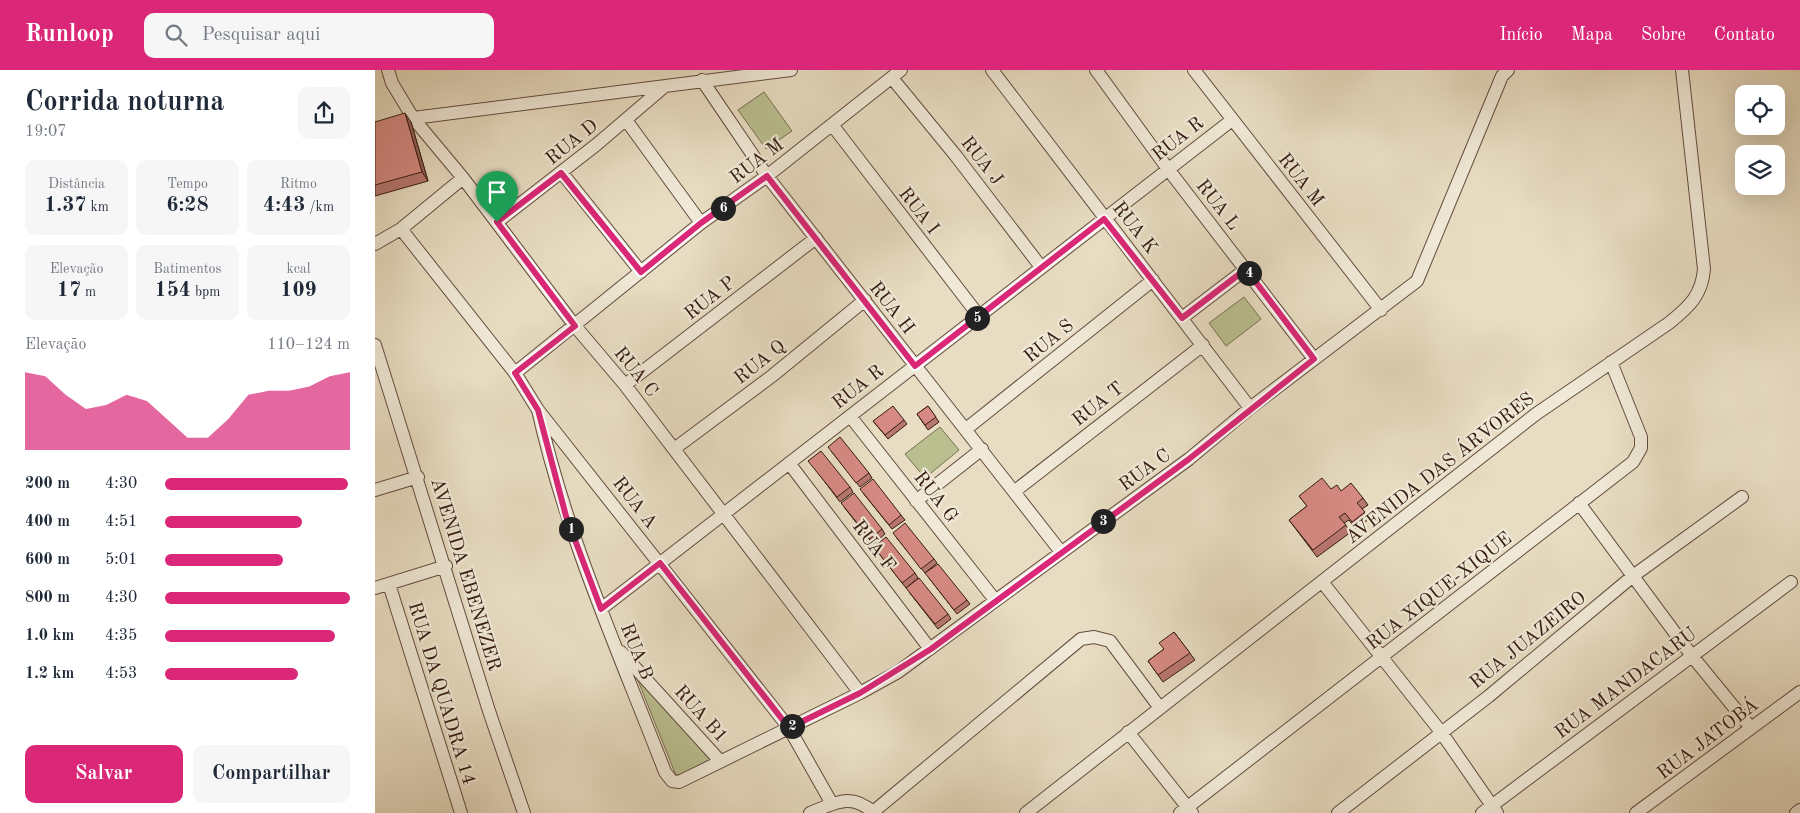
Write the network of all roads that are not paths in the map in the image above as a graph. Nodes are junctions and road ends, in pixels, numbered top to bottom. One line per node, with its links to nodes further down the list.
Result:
1 (388, 70): 11 (street, RUA C)
2 (791, 70): 9 (street)
3 (991, 70): 19 (street, RUA K)
4 (1096, 70): 15 (street, RUA L)
5 (1194, 70): 13 (street, RUA M)
6 (1509, 70): 30 (street, RUA C)
7 (1683, 70): 37 (street, AVENIDA DAS ÁRVORES)
8 (897, 74): 14 (street, RUA M); 25 (street, RUA J)
9 (702, 80): 10 (street); 17 (street, RUA H)
10 (665, 86): 11 (street); 12 (street, RUA D)
11 (413, 118): 18 (street, RUA C)
12 (626, 120): 16 (street, RUA D); 21 (street)
13 (1231, 120): 15 (street, RUA R); 30 (street, RUA M)
14 (833, 126): 17 (street, RUA M); 31 (street, RUA I)
15 (1168, 169): 19 (street, RUA R); 26 (street, RUA L)
16 (561, 173): 20 (street, RUA D); 27 (street)
17 (767, 176): 21 (street, RUA M); 23 (street, RUA H)
18 (463, 178): 20 (street, RUA C); 22 (street)
19 (1104, 219): 25 (street, RUA R); 28 (street, RUA K)
20 (497, 222): 33 (street, RUA C)
21 (701, 223): 27 (street, RUA M)
22 (401, 229): 24 (street); 39 (street, RUA A)
23 (816, 238): 29 (street, RUA H); 40 (street, RUA P)
24 (375, 244)
25 (1041, 267): 31 (street, RUA R)
26 (1246, 269): 32 (street); 36 (street, RUA L)
27 (641, 272): 33 (street, RUA M)
28 (1153, 280): 32 (street, RUA K); 44 (street, RUA S)
29 (865, 300): 38 (street, RUA H); 45 (street, RUA Q)
30 (1381, 310): 36 (street, RUA C)
31 (979, 316): 38 (street, RUA R)
32 (1182, 318): 35 (street, RUA K)
33 (575, 326): 39 (street, RUA M); 40 (street, RUA C)
34 (375, 345): 48 (street, AVENIDA EBENEZER)
35 (1203, 345): 41 (street, RUA K); 50 (street, RUA T)
36 (1314, 359): 41 (street, RUA C)
37 (1611, 362): 53 (street, RUA XIQUE-XIQUE); 59 (street, AVENIDA DAS ÁRVORES)
38 (915, 366): 43 (street, RUA R); 44 (street, RUA H)
39 (515, 373): 42 (street, RUA A)
40 (625, 385): 45 (street, RUA C)
41 (1250, 408): 55 (street, RUA C)
42 (538, 410): 56 (street, RUA A); 64 (street, RUA B)
43 (850, 416): 47 (street, RUA R); 52 (street, RUA G)
44 (967, 429): 46 (street, RUA H)
45 (674, 449): 54 (street, RUA C)
46 (982, 449): 50 (street, RUA H); 52 (street)
47 (789, 464): 54 (street, RUA R); 66 (street, RUA F)
48 (418, 477): 49 (street); 57 (street, AVENIDA EBENEZER)
49 (375, 490)
50 (1015, 491): 55 (street, RUA H)
51 (1742, 497): 58 (street, RUA JUAZEIRO)
52 (917, 502): 63 (street, RUA G)
53 (1579, 503): 58 (street); 68 (street, RUA XIQUE-XIQUE)
54 (723, 514): 56 (street, RUA R); 70 (street, RUA C)
55 (1061, 552): 63 (street, RUA C)
56 (660, 563): 64 (street, RUA R); 72 (street, RUA A)
57 (445, 566): 61 (street); 84 (street, AVENIDA EBENEZER)
58 (1633, 576): 67 (street); 75 (street, RUA JUAZEIRO)
59 (1323, 582): 68 (street); 71 (street, AVENIDA DAS ÁRVORES)
60 (1791, 582): 67 (street, RUA MANDACARU)
61 (389, 584): 62 (street); 83 (street, RUA DA QUADRA 14)
62 (375, 588)
63 (995, 600): 66 (street, RUA C)
64 (601, 609): 65 (street, RUA B)
65 (616, 646): 76 (street, RUA B1); 77 (street, RUA B)
66 (931, 649): 70 (street, RUA C)
67 (1692, 656): 73 (street); 79 (street, RUA MANDACARU)
68 (1383, 658): 75 (street); 81 (street, RUA XIQUE-XIQUE)
69 (1800, 692): 73 (street, RUA JATOBÁ)
70 (860, 693): 72 (street, RUA C)
71 (1160, 708): 74 (street, AVENIDA DAS ÁRVORES); 82 (street)
72 (789, 728): 76 (street, RUA C); 78 (street, RUA A)
73 (1751, 728): 88 (street, RUA JATOBÁ)
74 (1128, 732): 81 (street); 86 (street, AVENIDA DAS ÁRVORES)
75 (1441, 732): 79 (street); 87 (street, RUA JUAZEIRO)
76 (719, 761): 77 (street, RUA C)
77 (679, 782)
78 (833, 804): 82 (street); 85 (street)
79 (1490, 810)
80 (1800, 810): 89 (street)
81 (1186, 811)
82 (873, 812)
83 (461, 813)
84 (524, 813)
85 (810, 813)
86 (1026, 813)
87 (1338, 813)
88 (1636, 813)
89 (1796, 813)

